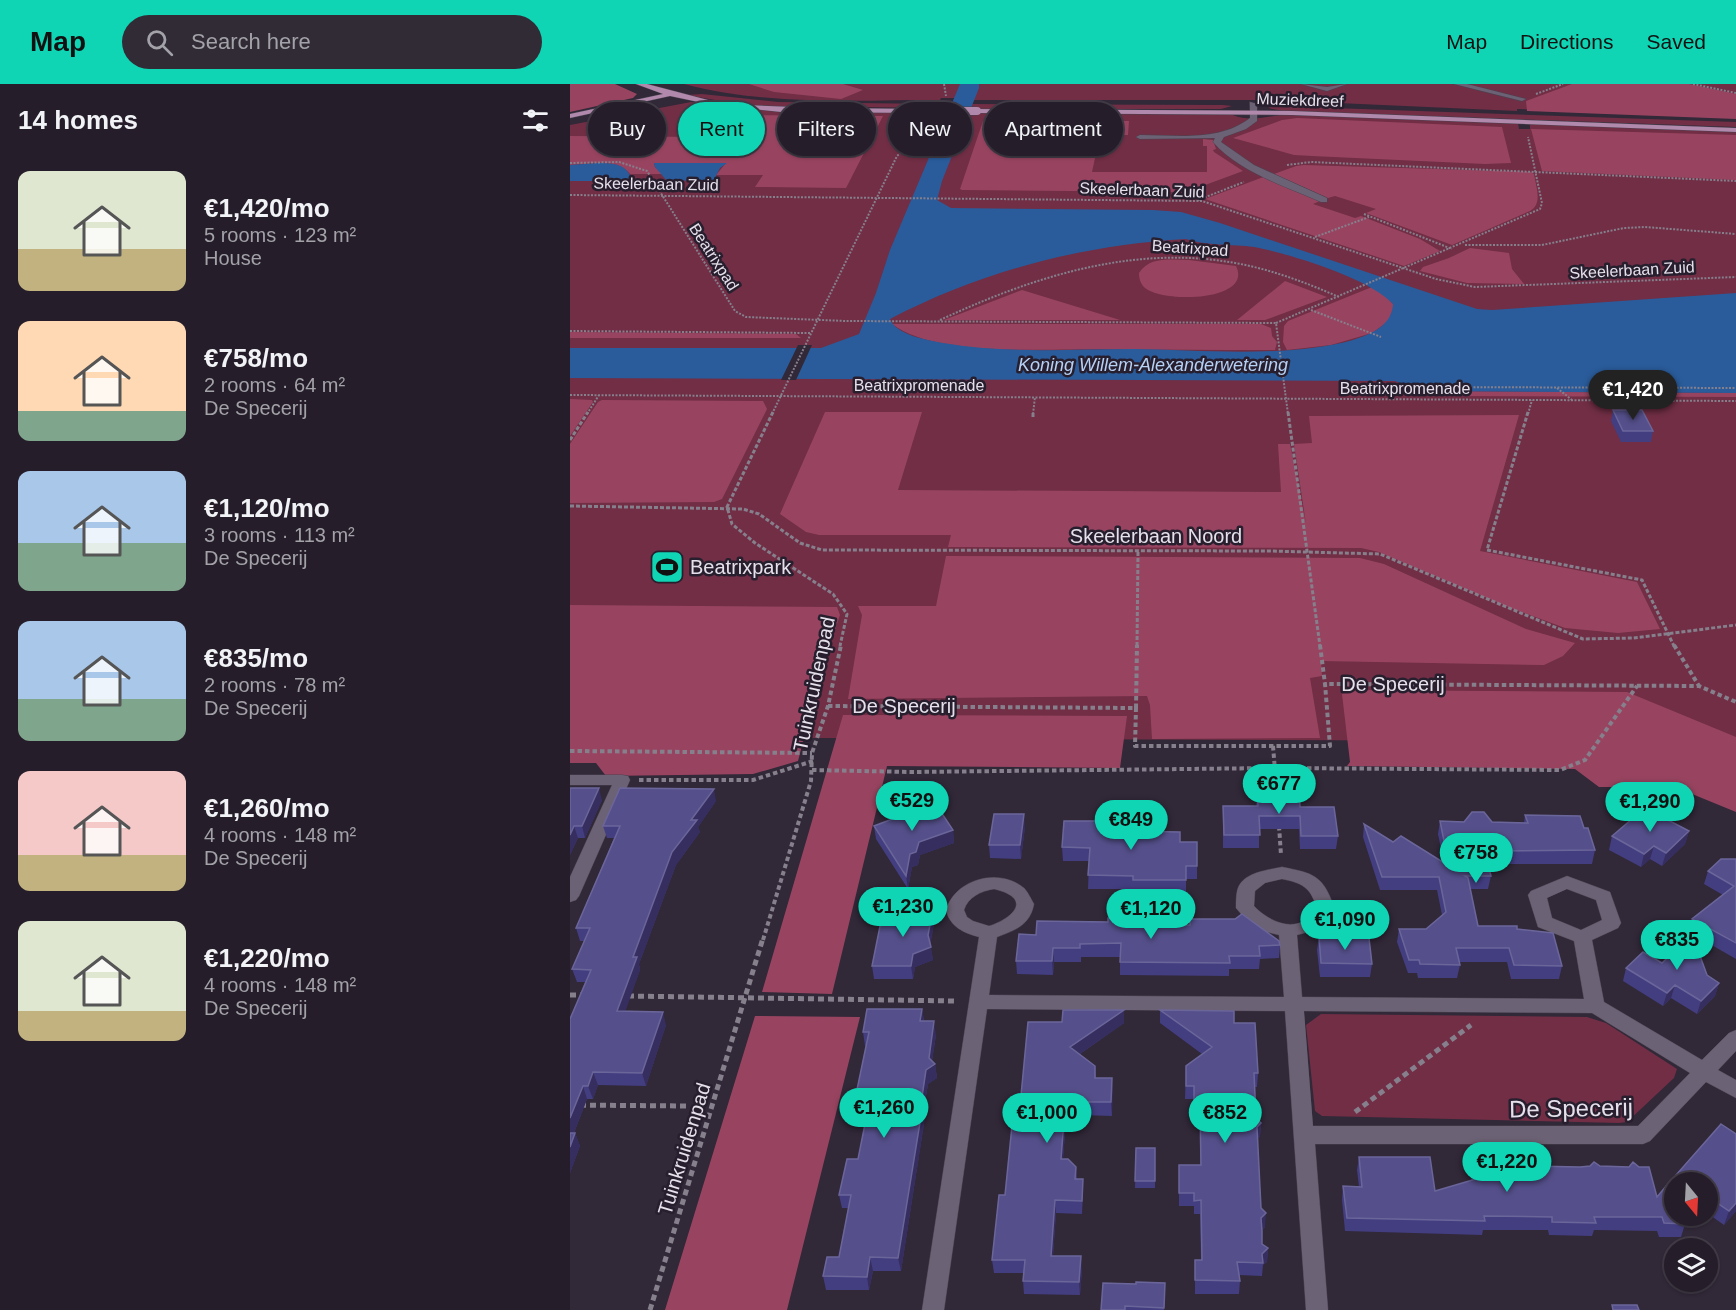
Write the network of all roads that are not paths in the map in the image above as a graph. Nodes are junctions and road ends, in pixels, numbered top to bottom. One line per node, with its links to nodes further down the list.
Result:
1 (640, 84): 6 (main road, Muziekdreef)
2 (1305, 84): 3 (street)
3 (1343, 84)
4 (1458, 84): 10 (street)
5 (677, 85): 8 (main road)
6 (648, 87): 8 (main road, Muziekdreef); 9 (main road)
7 (707, 92): 8 (main road)
8 (675, 94): 9 (main road); 11 (main road, Muziekdreef); 13 (main road)
9 (645, 99): 19 (main road)
10 (1522, 99)
11 (700, 100): 14 (main road); 16 (main road, Muziekdreef)
12 (801, 101): 15 (main road, Muziekdreef)
13 (662, 102)
14 (666, 103)
15 (888, 105)
16 (888, 107)
17 (972, 107): 18 (main road, Muziekdreef, bridge)
18 (1253, 108): 22 (main road, Muziekdreef); 23 (main road, Muziekdreef); 25 (street)
19 (570, 116)
20 (588, 118): 21 (main road)
21 (570, 122)
22 (1736, 122)
23 (1736, 130)
24 (1140, 137): 25 (street)
25 (1220, 137): 26 (street)
26 (1324, 200)
27 (570, 780): 28 (street)
28 (570, 896)
29 (1288, 931): 29 (street); 33 (street)
30 (989, 933): 32 (street)
31 (1582, 937): 34 (street)
32 (979, 1002): 33 (street); 39 (street)
33 (1293, 1005): 34 (street); 38 (street)
34 (1594, 1006): 36 (street)
35 (1736, 1038): 36 (street, De Specerij)
36 (1706, 1071): 37 (street); 38 (street, De Specerij)
37 (1736, 1090)
38 (1303, 1135): 40 (street)
39 (933, 1310)
40 (1317, 1310)

